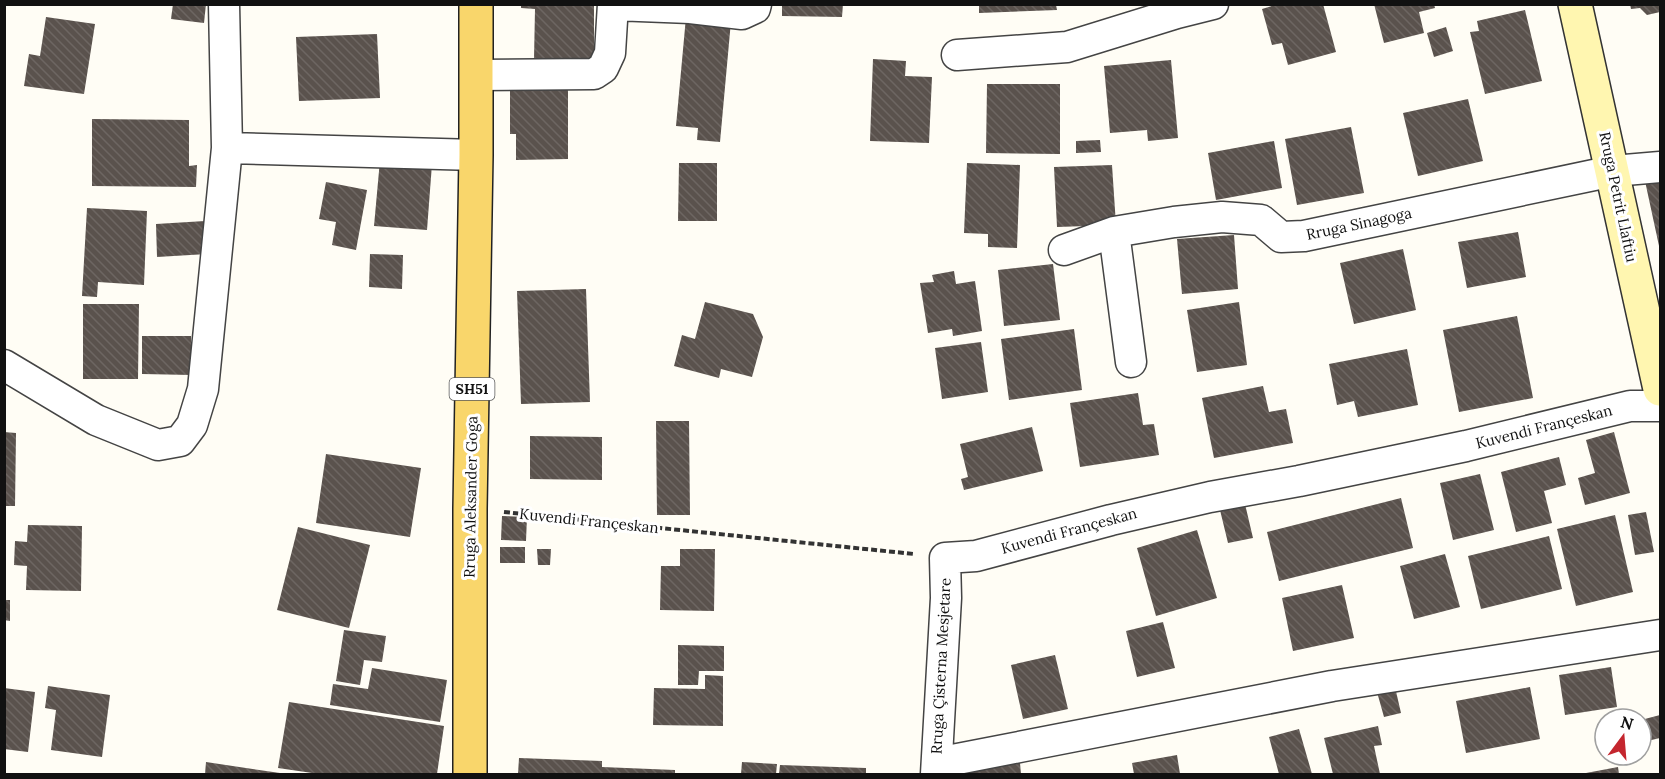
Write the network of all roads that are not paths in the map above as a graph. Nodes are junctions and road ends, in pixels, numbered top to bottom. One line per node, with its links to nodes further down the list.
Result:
1 (224, 4): 9 (street)
2 (476, 4): 8 (main road, Rruga Aleksander Goga / SH51)
3 (756, 4): 6 (street)
4 (1213, 4): 7 (street)
5 (1575, 4): 12 (main road, Rruga Petrit Llaftiu)
6 (614, 5): 8 (street)
7 (957, 55)
8 (476, 75): 10 (main road, Rruga Aleksander Goga / SH51)
9 (227, 148): 10 (street); 16 (street)
10 (476, 155): 22 (main road, Rruga Aleksander Goga / SH51)
11 (1660, 167): 12 (street, Rruga Sinagoga)
12 (1613, 171): 13 (street, Rruga Sinagoga); 17 (main road, Rruga Petrit Llaftiu)
13 (1114, 232): 14 (street, Rruga Sinagoga); 15 (street)
14 (1064, 250)
15 (1131, 362)
16 (4, 365)
17 (1660, 389)
18 (1660, 406): 19 (street, Kuvendi Françeskan)
19 (945, 558): 21 (street, Rruga Çisterna Mesjetare)
20 (1660, 635): 21 (street)
21 (936, 769)
22 (470, 774)

